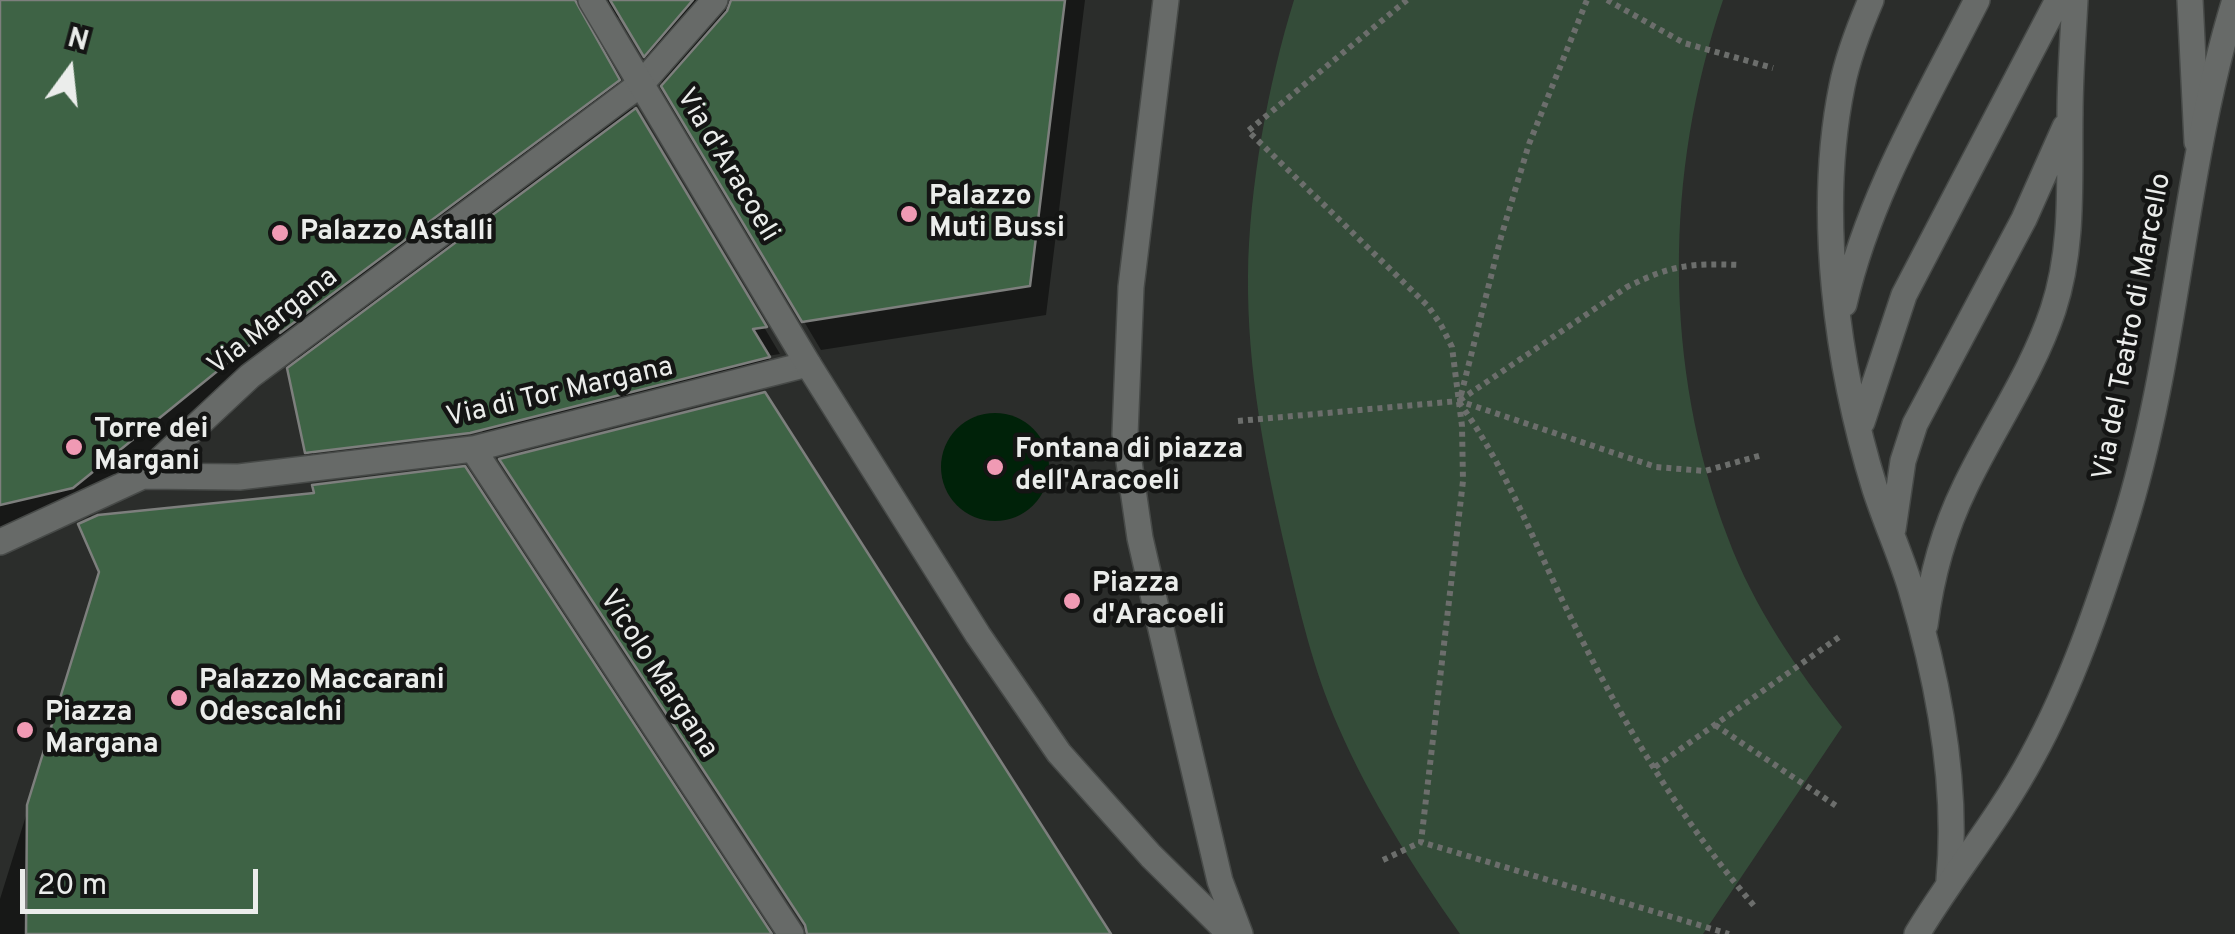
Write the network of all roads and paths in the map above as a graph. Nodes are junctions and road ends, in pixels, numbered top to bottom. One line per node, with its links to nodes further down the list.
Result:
1 (591, 0): 14 (street, Via d'Aracoeli)
2 (715, 0): 14 (street, Via Margana)
3 (1407, 0): 20 (path)
4 (1587, 0): 20 (path)
5 (1606, 0): 13 (path)
6 (1871, 0): 18 (street, Via del Teatro di Marcello)
7 (1977, 0): 18 (street, Via del Teatro di Marcello)
8 (2058, 0): 22 (street)
9 (2074, 0): 15 (street, Via del Teatro di Marcello)
10 (2190, 0): 16 (street, Via del Teatro di Marcello)
11 (2235, 0): 16 (street, Via del Teatro di Marcello)
12 (1166, 1): 39 (street)
13 (1773, 68)
14 (642, 84): 19 (street, Via d'Aracoeli); 25 (street, Via Margana)
15 (2070, 112): 26 (street, Via del Teatro di Marcello); 29 (street, Via del Teatro di Marcello)
16 (2198, 162): 35 (street, Via del Teatro di Marcello)
17 (1740, 265): 20 (path)
18 (1840, 324): 22 (street, Via del Teatro di Marcello)
19 (808, 364): 23 (street, Via di Tor Margana); 38 (street)
20 (1459, 401): 21 (path); 24 (path); 31 (path); 33 (path)
21 (1238, 421)
22 (1859, 432): 26 (street, Via del Teatro di Marcello)
23 (473, 449): 25 (street, Via di Tor Margana); 37 (street, Vicolo Margana)
24 (1762, 455)
25 (143, 476): 27 (street)
26 (1892, 539): 29 (street, Via del Teatro di Marcello)
27 (0, 542)
28 (1842, 635): 30 (path)
29 (1924, 635): 35 (street, Via del Teatro di Marcello)
30 (1715, 724): 31 (path); 32 (path)
31 (1654, 767): 36 (path)
32 (1838, 807)
33 (1420, 842): 34 (path); 40 (path)
34 (1383, 860)
35 (1949, 880): 41 (street, Via del Teatro di Marcello)
36 (1756, 907)
37 (791, 934)
38 (1230, 934)
39 (1240, 934)
40 (1729, 934)
41 (1917, 934)

